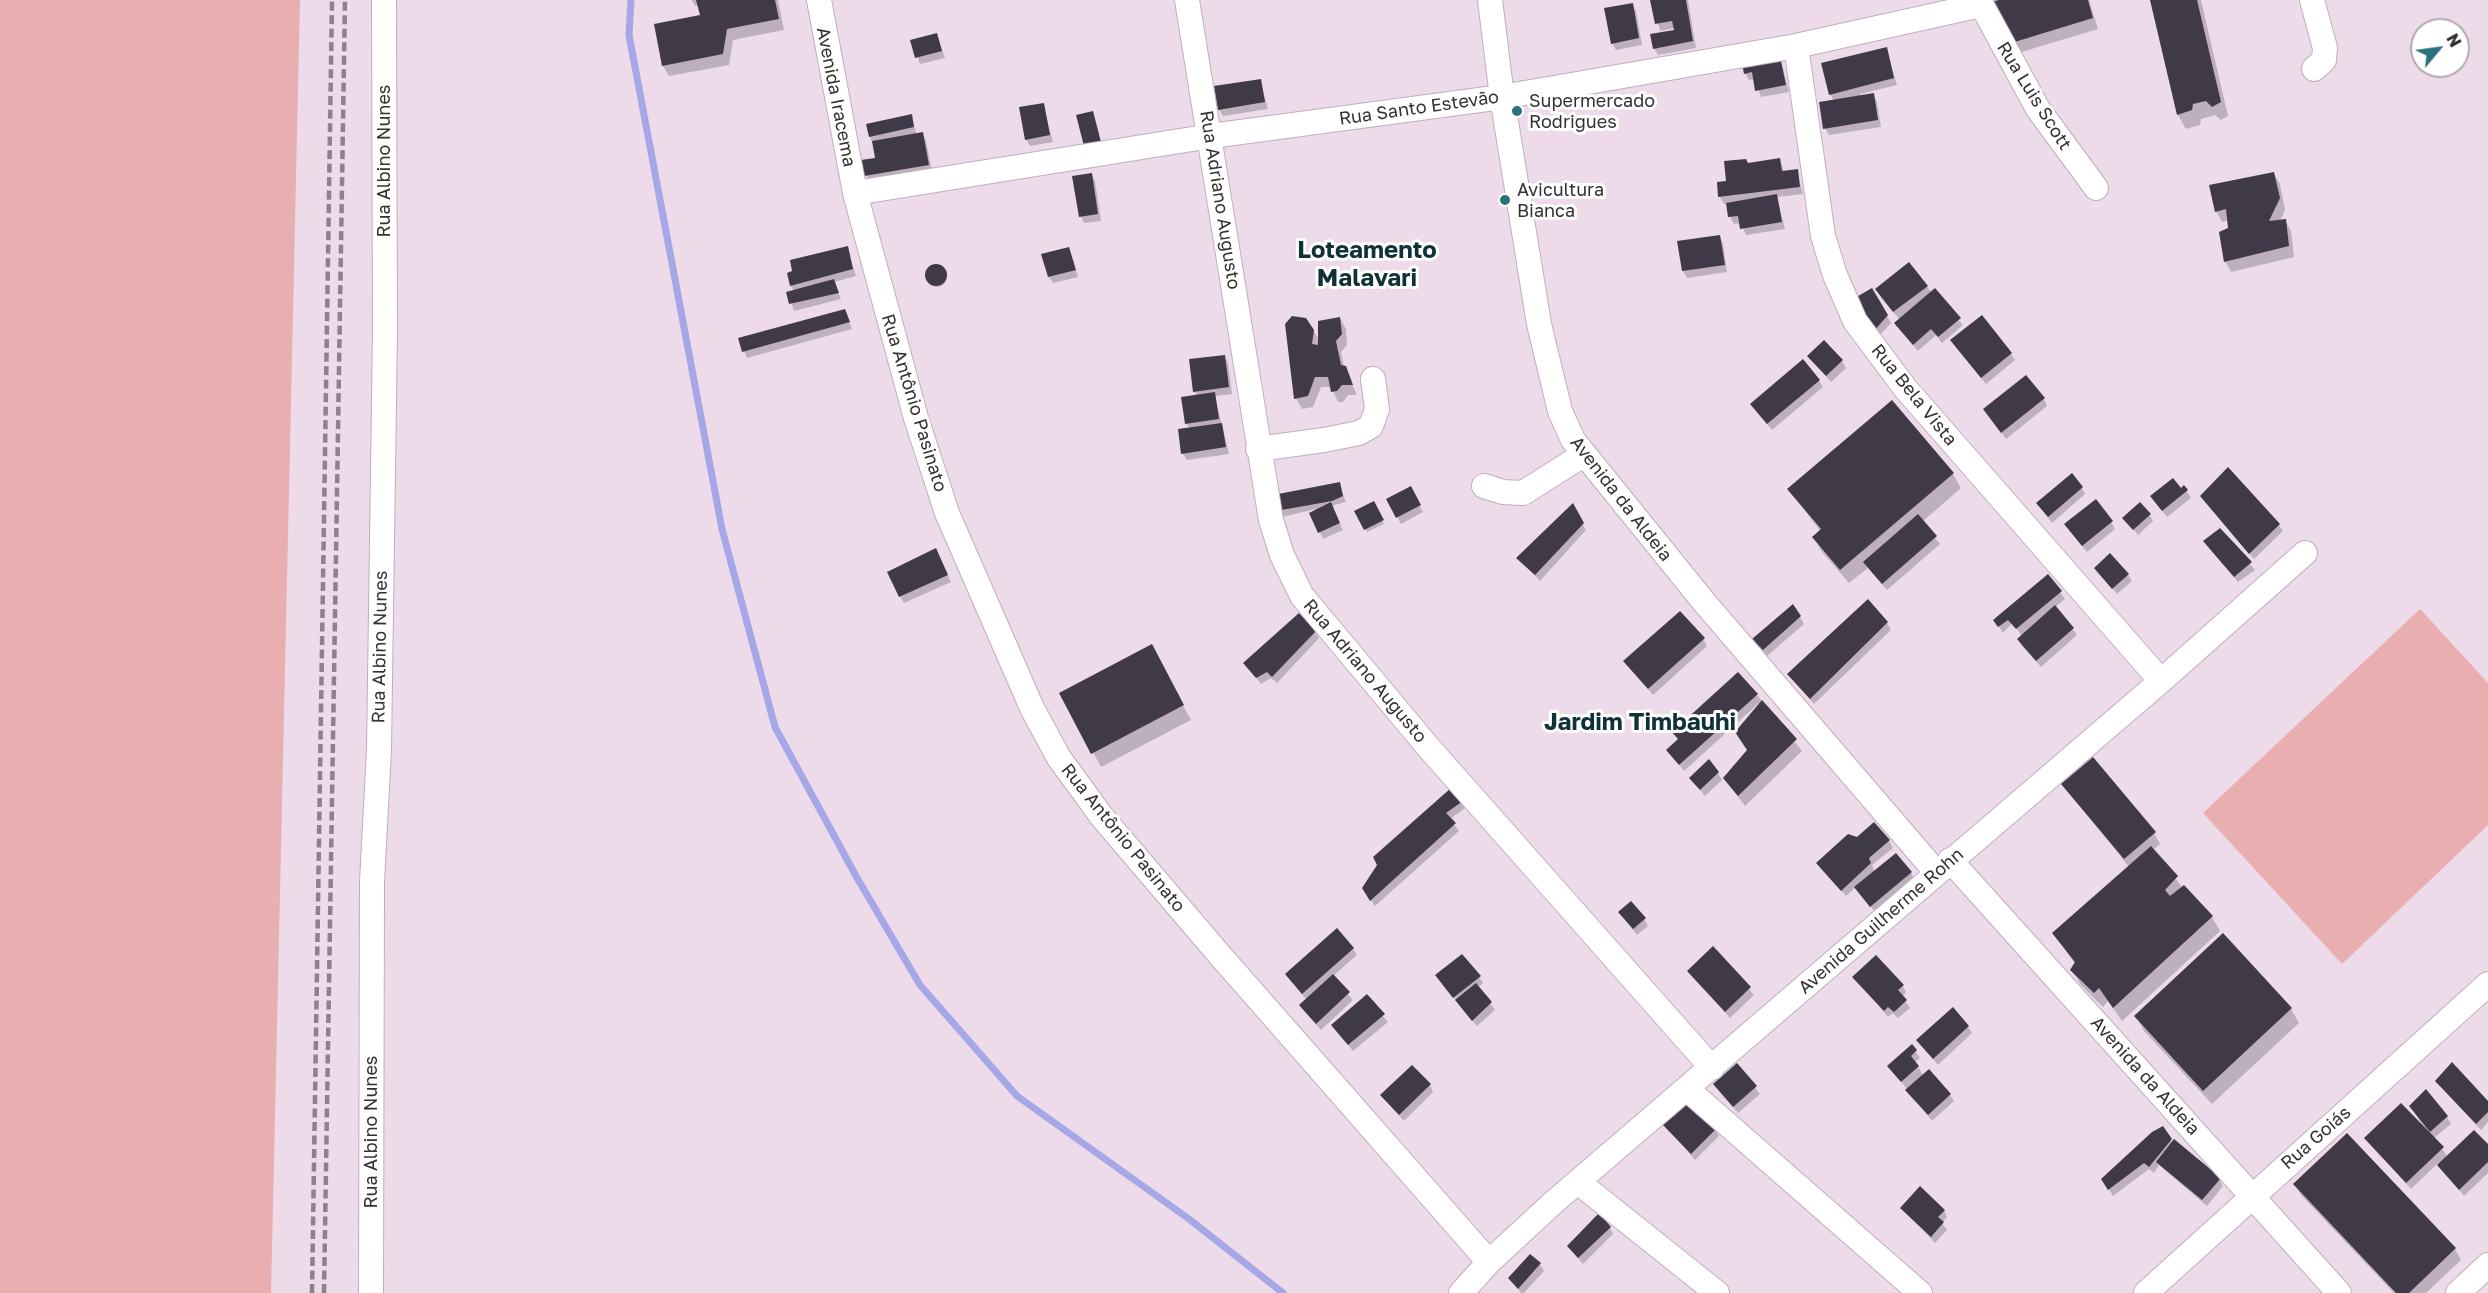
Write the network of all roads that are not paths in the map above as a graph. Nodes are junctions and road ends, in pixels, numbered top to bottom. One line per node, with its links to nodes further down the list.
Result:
1 (384, 0): 27 (street, Rua Albino Nunes)
2 (819, 0): 12 (street, Avenida Iracema)
3 (1187, 0): 10 (street, Rua Adriano Augusto)
4 (1490, 0): 9 (street, Avenida da Aldeia)
5 (2312, 0): 8 (street)
6 (1980, 3): 7 (street, Rua Santo Estevão); 11 (street, Rua Luis Scott)
7 (1796, 46): 9 (street, Rua Santo Estevão); 18 (street, Rua Bela Vista)
8 (2314, 69)
9 (1502, 97): 10 (street, Rua Santo Estevão); 15 (street, Avenida da Aldeia)
10 (1211, 136): 12 (street, Rua Santo Estevão); 14 (street, Rua Adriano Augusto)
11 (2096, 188)
12 (855, 194): 26 (street, Rua Antônio Pasinato)
13 (1373, 379): 14 (street)
14 (1258, 449): 21 (street, Rua Adriano Augusto)
15 (1583, 455): 16 (street); 19 (street, Avenida da Aldeia)
16 (1484, 486)
17 (2305, 553): 18 (street, Avenida Guilherme Rohn)
18 (2161, 681): 19 (street, Avenida Guilherme Rohn)
19 (1943, 866): 21 (street, Avenida Guilherme Rohn); 24 (street, Avenida da Aldeia)
20 (2488, 984): 24 (street, Rua Goiás)
21 (1712, 1068): 22 (street, Avenida Guilherme Rohn)
22 (1687, 1089): 23 (street, Avenida Guilherme Rohn); 30 (street)
23 (1578, 1182): 26 (street, Avenida Guilherme Rohn); 29 (street)
24 (2252, 1195): 31 (street, Rua Goiás); 32 (street, Avenida da Aldeia)
25 (2488, 1265): 33 (street)
26 (1483, 1275): 28 (street, Avenida Guilherme Rohn)
27 (371, 1293)
28 (1461, 1293)
29 (1717, 1293)
30 (1920, 1293)
31 (2146, 1293)
32 (2339, 1293)
33 (2458, 1293)

